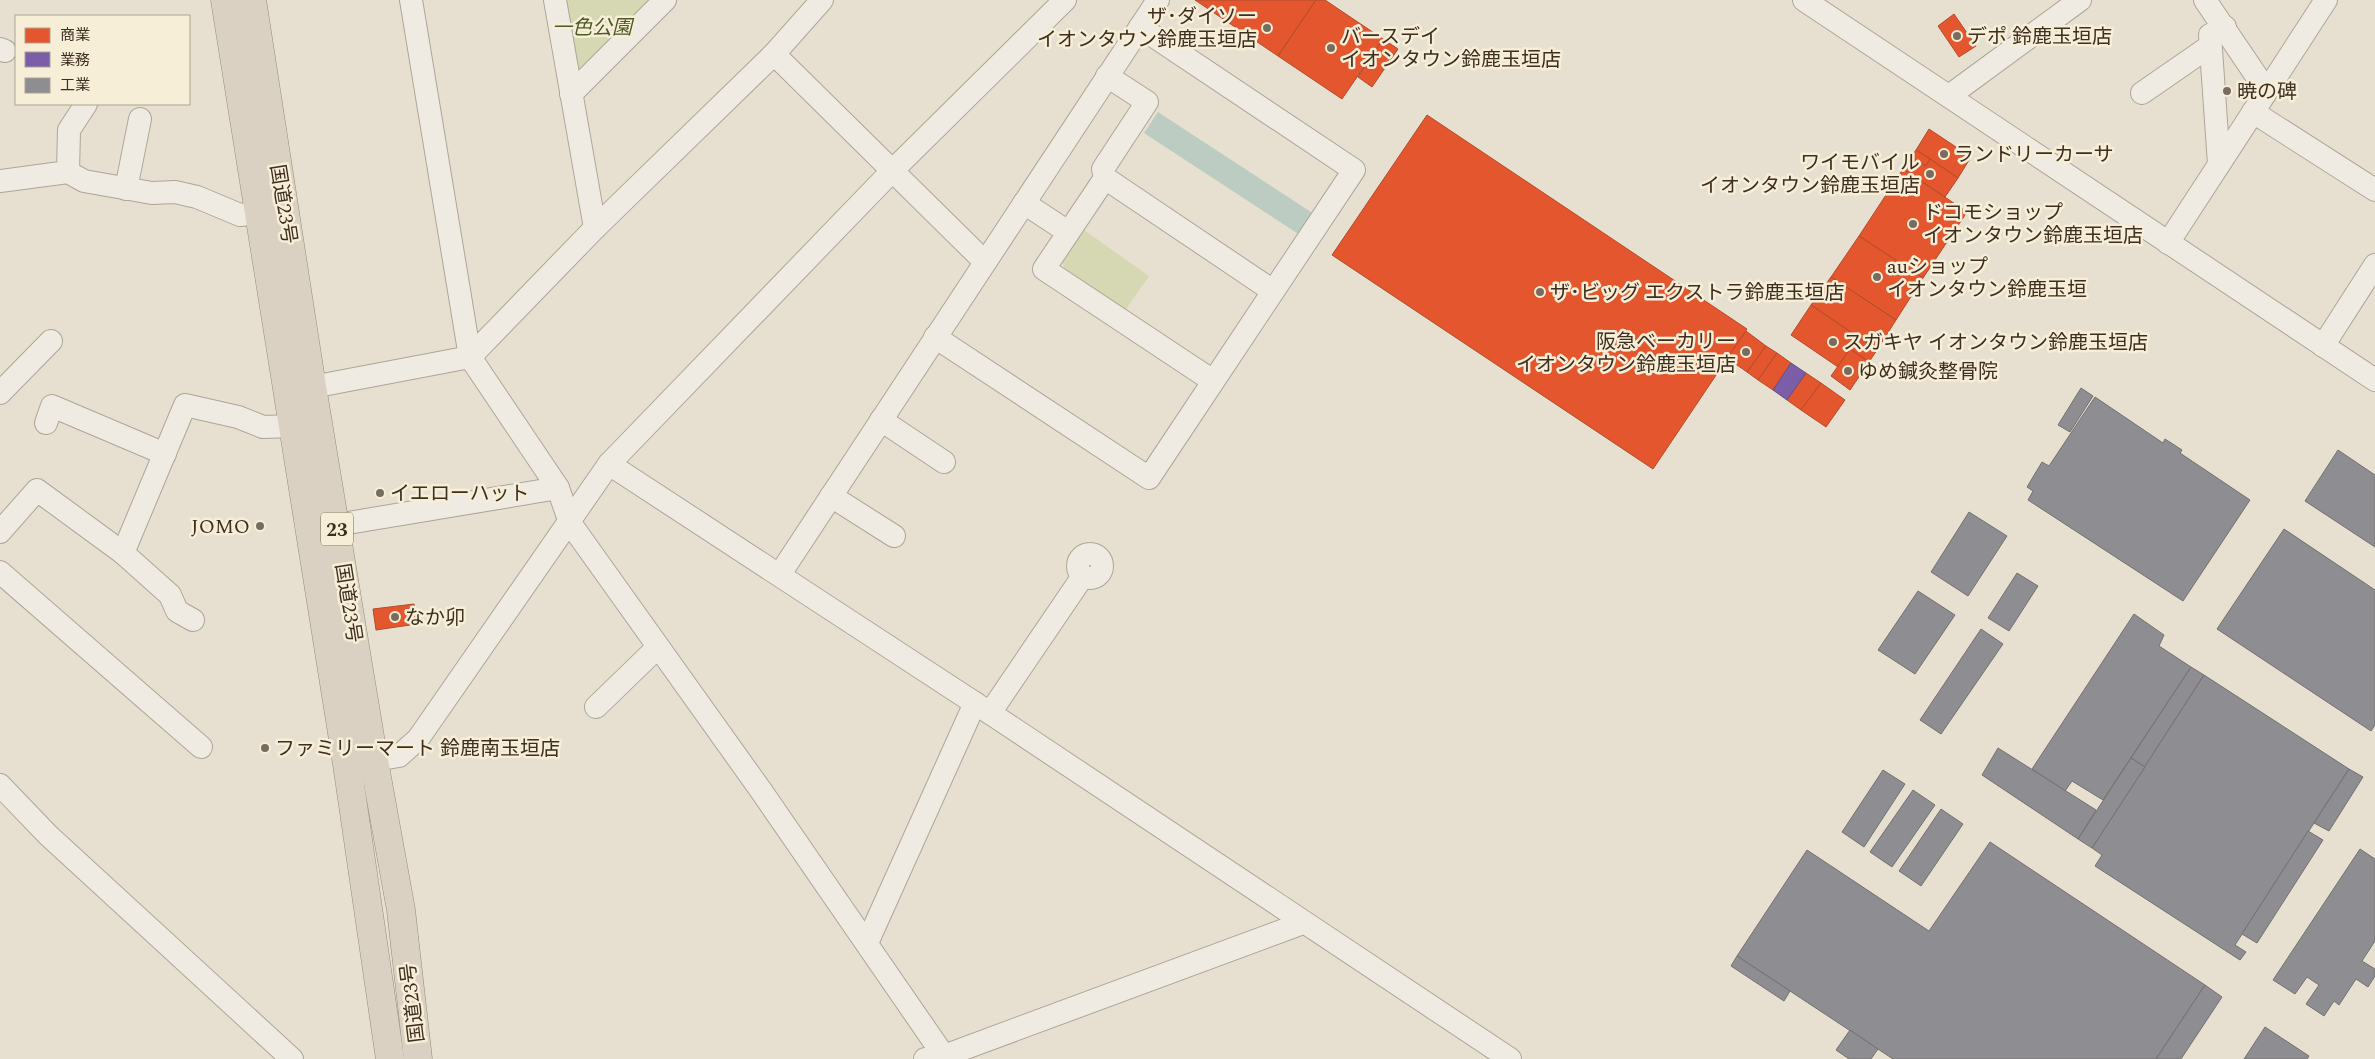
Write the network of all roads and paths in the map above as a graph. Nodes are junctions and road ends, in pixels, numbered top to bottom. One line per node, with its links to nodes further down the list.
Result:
1 (225, 0): 33 (highway, 国道23号 / 23)
2 (252, 0): 46 (highway, 国道23号 / 23)
3 (411, 0): 43 (street)
4 (555, 0): 20 (street)
5 (665, 0): 20 (street)
6 (822, 0): 16 (street)
7 (1065, 0): 26 (street)
8 (1158, 0): 13 (street)
9 (1804, 0): 21 (street)
10 (2080, 0): 21 (street)
11 (2205, 0): 14 (street)
12 (2326, 0): 18 (street)
13 (1140, 27): 17 (street); 39 (street)
14 (2225, 27): 15 (street); 18 (street)
15 (2210, 46): 19 (street); 25 (street)
16 (774, 54): 26 (street); 34 (street)
17 (1108, 76): 28 (street); 32 (street)
18 (2266, 90): 23 (street)
19 (2142, 93)
20 (571, 94): 34 (street)
21 (1949, 96): 36 (street)
22 (85, 105): 27 (street)
23 (2253, 112): 25 (street); 31 (street)
24 (140, 119): 30 (street)
25 (2219, 164): 36 (street)
26 (893, 170): 37 (street); 53 (street)
27 (68, 172): 29 (street); 30 (street)
28 (1105, 178): 35 (street); 39 (street)
29 (0, 181)
30 (126, 189): 33 (street)
31 (2375, 190)
32 (1024, 203): 35 (street); 37 (street)
33 (260, 213): 50 (highway, 国道23号 / 23)
34 (594, 228): 43 (street)
35 (1068, 232): 45 (street)
36 (2168, 243): 42 (street)
37 (985, 262): 40 (street)
38 (2375, 265): 42 (street)
39 (1273, 291): 45 (street)
40 (934, 336): 45 (street); 48 (street)
41 (51, 341): 47 (street)
42 (2323, 346): 44 (street)
43 (470, 357): 46 (street); 54 (street)
44 (2375, 380)
45 (1213, 381)
46 (312, 387): 57 (highway, 国道23号 / 23)
47 (0, 393)
48 (880, 420): 52 (street); 55 (street)
49 (46, 423): 51 (street)
50 (294, 426): 51 (street); 70 (highway, 国道23号 / 23)
51 (165, 454): 60 (street)
52 (944, 462)
53 (609, 464): 56 (street); 62 (street)
54 (558, 488): 56 (street); 57 (street)
55 (831, 496): 59 (street); 62 (street)
56 (570, 523): 65 (street); 69 (street)
57 (336, 525): 69 (highway, 国道23号 / 23)
58 (0, 532): 60 (street)
59 (894, 536)
60 (123, 553): 64 (street)
61 (0, 572): 68 (street)
62 (780, 574): 67 (street)
63 (1083, 576): 67 (street)
64 (192, 620)
65 (658, 647): 66 (street); 73 (street)
66 (596, 707)
67 (983, 708): 72 (street); 73 (street)
68 (201, 747)
69 (374, 762): 70 (street); 77 (highway, 国道23号 / 23)
70 (347, 764): 76 (highway, 国道23号 / 23)
71 (0, 785): 75 (street)
72 (1303, 923): 74 (street); 78 (street)
73 (867, 943): 74 (street)
74 (938, 1058)
75 (292, 1059)
76 (390, 1059)
77 (418, 1059)
78 (1510, 1059)

